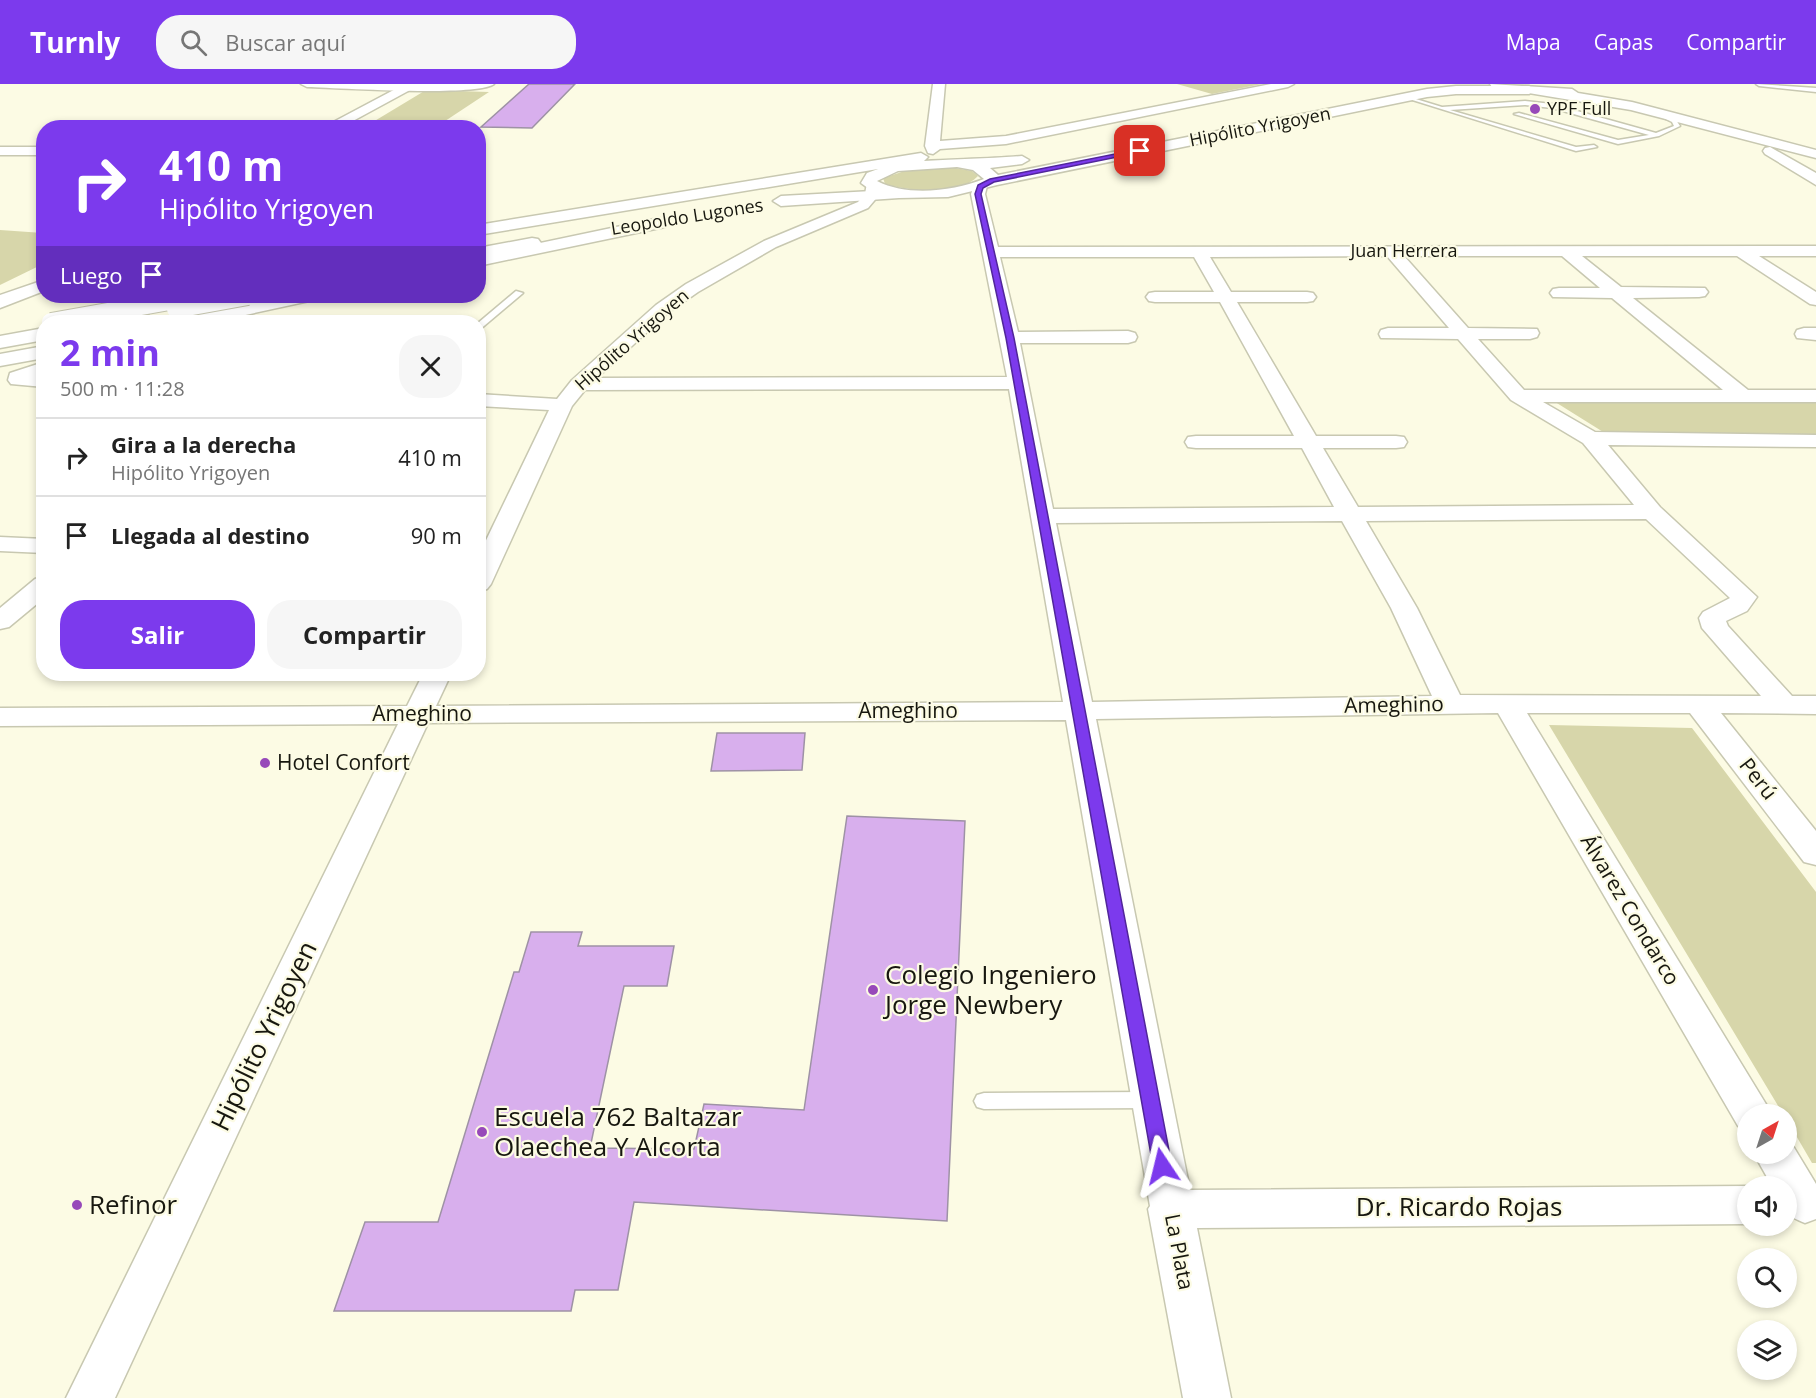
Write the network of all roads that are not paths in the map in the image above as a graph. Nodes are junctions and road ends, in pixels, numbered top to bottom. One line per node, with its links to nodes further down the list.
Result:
1 (307, 84): 8 (street)
2 (488, 84): 8 (street)
3 (939, 84): 24 (street)
4 (1288, 84): 24 (street, Hipólito Yrigoyen)
5 (1434, 84): 27 (main road, Hipólito Yrigoyen)
6 (1496, 84): 9 (main road)
7 (1759, 84): 10 (lane)
8 (413, 85): 19 (main road)
9 (1529, 90): 11 (main road); 12 (main road, Hipólito Yrigoyen)
10 (1816, 90)
11 (1551, 92): 14 (main road); 14 (main road)
12 (1408, 97): 15 (lane); 27 (main road, Hipólito Yrigoyen)
13 (1481, 105): 15 (lane); 16 (lane); 21 (lane)
14 (1632, 106): 17 (main road)
15 (1441, 109): 22 (lane)
16 (1505, 111)
17 (1658, 112): 20 (main road); 21 (lane)
18 (1517, 114): 21 (lane)
19 (345, 120)
20 (1734, 132): 26 (main road); 29 (main road)
21 (1657, 135)
22 (1594, 147)
23 (0, 151): 25 (street)
24 (929, 151): 27 (street); 28 (street, Hipólito Yrigoyen); 32 (main road)
25 (36, 152)
26 (1816, 154)
27 (975, 174): 28 (main road); 28 (main road, Leopoldo Lugones); 41 (street, La Plata)
28 (880, 180): 30 (main road, Leopoldo Lugones); 31 (main road, Leopoldo Lugones); 78 (street, Hipólito Yrigoyen)
29 (1816, 180)
30 (768, 203)
31 (666, 217): 33 (main road); 34 (main road, Leopoldo Lugones); 43 (main road)
32 (486, 229)
33 (486, 234)
34 (527, 239): 35 (main road, Leopoldo Lugones); 37 (main road, Leopoldo Lugones)
35 (486, 243)
36 (1739, 250): 40 (street, Juan Herrera); 42 (street, Juan Herrera); 54 (street)
37 (486, 251)
38 (1198, 251): 39 (street, Juan Herrera); 41 (street, Juan Herrera); 51 (street)
39 (1391, 251): 42 (street, Juan Herrera); 68 (street)
40 (1816, 251)
41 (991, 252): 70 (street, La Plata)
42 (1567, 252): 49 (street)
43 (486, 259)
44 (36, 283): 53 (main road)
45 (36, 288): 53 (main road)
46 (1699, 292): 49 (street)
47 (519, 293): 63 (lane)
48 (1559, 293): 49 (street)
49 (1618, 293): 80 (street)
50 (1155, 297): 51 (street)
51 (1224, 297): 52 (street); 87 (street)
52 (1307, 297)
53 (8, 298)
54 (1816, 300)
55 (146, 303): 60 (main road)
56 (158, 303): 59 (main road, bridge)
57 (209, 303): 61 (main road, bridge)
58 (275, 303): 62 (main road)
59 (91, 315)
60 (135, 315)
61 (143, 315)
62 (220, 315)
63 (486, 321)
64 (36, 325): 65 (main road)
65 (0, 332)
66 (1530, 333): 68 (street)
67 (1388, 334): 68 (street)
68 (1463, 334): 79 (street)
69 (1128, 337): 70 (street)
70 (1010, 338): 77 (street, La Plata)
71 (0, 342): 72 (main road)
72 (36, 350)
73 (36, 353): 75 (main road)
74 (36, 359): 76 (street)
75 (0, 360)
76 (36, 381)
77 (1018, 382): 78 (street); 91 (street, La Plata)
78 (579, 384): 83 (street, Hipólito Yrigoyen)
79 (1518, 396): 80 (street); 84 (street)
80 (1743, 396): 81 (street)
81 (1816, 396)
82 (486, 400): 83 (street)
83 (562, 405): 94 (street, Hipólito Yrigoyen)
84 (1591, 438): 85 (street); 89 (street)
85 (1816, 441)
86 (1196, 442): 87 (street)
87 (1309, 442): 88 (street); 90 (street)
88 (1396, 442)
89 (1652, 512): 90 (street); 102 (street)
90 (1352, 514): 91 (street); 98 (street)
91 (1042, 516): 103 (street, La Plata)
92 (0, 544): 93 (street)
93 (36, 546)
94 (486, 567)
95 (36, 591): 96 (street)
96 (0, 621)
97 (433, 681): 104 (street, Hipólito Yrigoyen)
98 (1450, 704): 99 (street, Ameghino); 103 (street, Ameghino)
99 (1508, 705): 100 (street, Ameghino); 109 (street, Álvarez Condarco)
100 (1699, 705): 102 (street, Ameghino); 106 (street, Perú)
101 (1816, 705): 102 (street, Ameghino)
102 (1785, 706)
103 (1080, 711): 104 (street, Ameghino); 107 (street, La Plata)
104 (418, 714): 105 (street, Ameghino); 114 (street, Hipólito Yrigoyen)
105 (0, 717)
106 (1816, 854)
107 (1151, 1100): 108 (lane); 113 (street, La Plata)
108 (984, 1101)
109 (1746, 1104)
110 (1781, 1164): 111 (street)
111 (1803, 1204)
112 (1737, 1205): 113 (street, Dr. Ricardo Rojas)
113 (1170, 1209): 115 (street, La Plata)
114 (90, 1398)
115 (1207, 1398)

